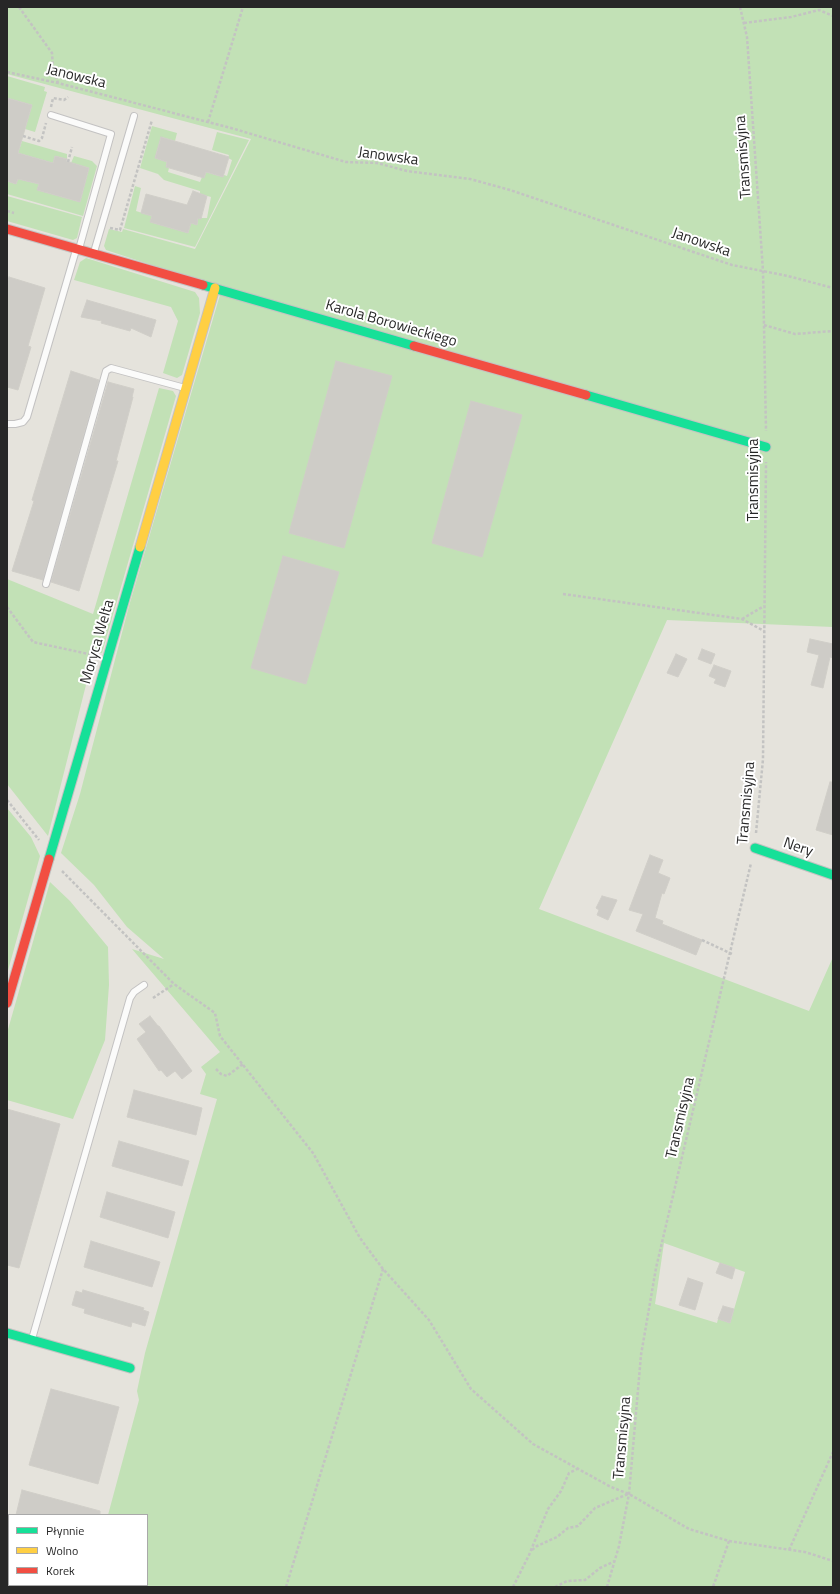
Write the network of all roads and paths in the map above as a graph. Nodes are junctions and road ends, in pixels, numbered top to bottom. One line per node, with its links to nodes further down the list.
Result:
1 (19, 7): 7 (path)
2 (243, 7): 11 (path)
3 (740, 7): 5 (path, Transmisyjna)
4 (833, 16): 5 (path)
5 (744, 23): 18 (path, Transmisyjna)
6 (7, 72): 7 (path, Janowska)
7 (58, 83): 11 (path, Janowska)
8 (51, 115): 16 (lane)
9 (134, 116): 17 (lane)
10 (152, 120): 14 (path)
11 (208, 122): 18 (path, Janowska)
12 (72, 147): 13 (path)
13 (68, 162)
14 (120, 228)
15 (7, 229): 16 (street, Karola Borowieckiego)
16 (78, 249): 17 (street, Karola Borowieckiego); 24 (lane)
17 (94, 254): 19 (street, Karola Borowieckiego)
18 (762, 271): 20 (path, Janowska); 21 (path, Transmisyjna)
19 (215, 288): 23 (street, Moryca Welta); 25 (street, Karola Borowieckiego)
20 (833, 288)
21 (764, 325): 22 (path); 25 (path, Transmisyjna)
22 (833, 332)
23 (186, 388): 26 (lane); 32 (street, Moryca Welta)
24 (7, 424)
25 (766, 447): 28 (path, Transmisyjna)
26 (46, 584)
27 (563, 594): 30 (path)
28 (764, 606): 30 (path); 31 (path, Transmisyjna)
29 (7, 607): 32 (path)
30 (742, 619): 31 (path)
31 (765, 631): 34 (path, Transmisyjna)
32 (108, 658): 35 (street, Moryca Welta)
33 (7, 800): 35 (path)
34 (755, 848): 36 (street, Nery); 38 (path, Transmisyjna)
35 (50, 859): 39 (path); 42 (street, Moryca Welta)
36 (833, 874)
37 (702, 940): 38 (path)
38 (732, 954): 51 (path, Transmisyjna)
39 (174, 984): 41 (path); 43 (path)
40 (144, 985): 47 (lane)
41 (153, 998)
42 (7, 1003)
43 (243, 1064): 44 (path); 45 (path)
44 (216, 1069)
45 (383, 1269): 50 (path); 57 (path)
46 (7, 1333): 47 (street)
47 (32, 1340): 48 (street)
48 (130, 1368)
49 (833, 1452): 53 (path)
50 (578, 1468): 51 (path); 54 (path)
51 (629, 1494): 52 (path); 54 (path); 55 (path, Transmisyjna)
52 (729, 1541): 53 (path); 61 (path)
53 (788, 1550): 56 (path)
54 (531, 1552): 58 (path)
55 (615, 1561): 59 (path); 60 (path, Transmisyjna)
56 (833, 1561)
57 (286, 1587)
58 (513, 1587)
59 (555, 1587)
60 (607, 1587)
61 (713, 1587)

